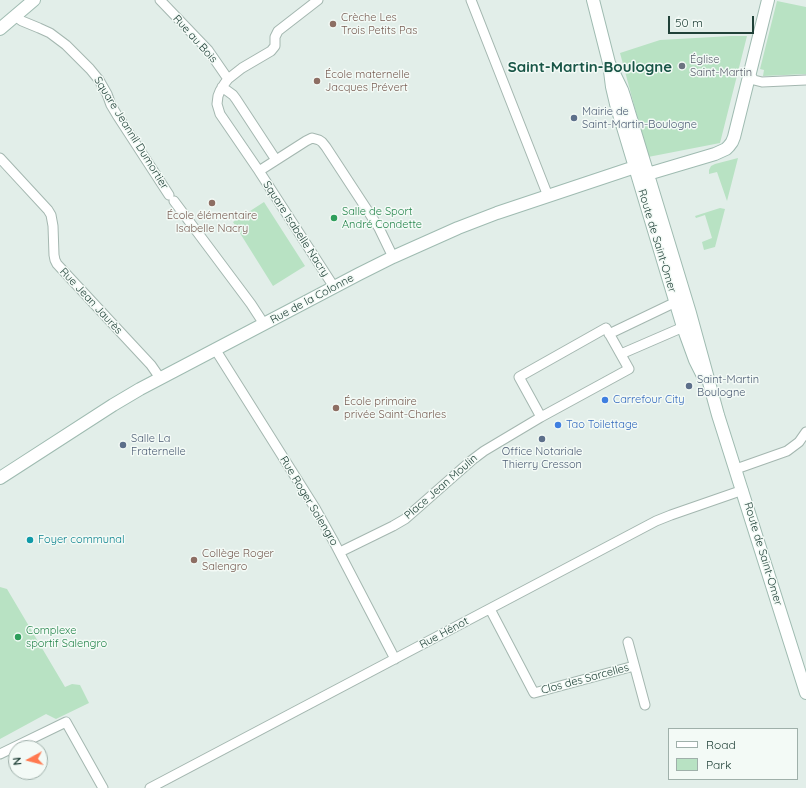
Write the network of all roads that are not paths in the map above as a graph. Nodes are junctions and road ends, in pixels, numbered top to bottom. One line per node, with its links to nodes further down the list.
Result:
1 (34, 0): 7 (main road)
2 (160, 0): 10 (street, Rue au Bois)
3 (318, 0): 10 (street, Square Isabelle Nacry)
4 (471, 0): 17 (street)
5 (593, 0): 15 (main road, Route de Saint-Omer)
6 (768, 0): 9 (main road)
7 (15, 16): 8 (main road); 21 (street, Square Jeannil Dumortier)
8 (0, 28)
9 (749, 74): 11 (street); 15 (main road, Rue de la Colonne)
10 (228, 79): 12 (street, Square Isabelle Nacry)
11 (806, 80)
12 (222, 87): 14 (street); 16 (street, Square Isabelle Nacry)
13 (0, 158): 26 (street, Rue Jean Jaurès)
14 (276, 160): 16 (street, Square Isabelle Nacry); 18 (street, Square Isabelle Nacry)
15 (641, 170): 17 (main road, Rue de la Colonne); 20 (main road, Route de Saint-Omer)
16 (259, 172): 19 (street, Square Isabelle Nacry)
17 (548, 196): 18 (main road, Rue de la Colonne)
18 (393, 257): 19 (main road, Rue de la Colonne)
19 (334, 287): 21 (main road, Rue de la Colonne)
20 (681, 300): 22 (main road, Route de Saint-Omer); 23 (street)
21 (264, 324): 24 (main road, Rue de la Colonne)
22 (688, 325): 25 (street); 29 (main road, Route de Saint-Omer)
23 (610, 334): 25 (street, Place Jean Moulin); 27 (street)
24 (215, 349): 26 (main road, Rue de la Colonne); 32 (street, Rue Roger Salengro)
25 (621, 354): 27 (street, Place Jean Moulin)
26 (160, 378): 30 (main road, Rue de la Colonne)
27 (541, 417): 32 (street, Place Jean Moulin)
28 (806, 432): 29 (street)
29 (736, 469): 31 (main road, Route de Saint-Omer)
30 (0, 478)
31 (743, 490): 33 (street, Rue Hénot); 37 (main road, Route de Saint-Omer)
32 (340, 552): 35 (street, Rue Roger Salengro)
33 (490, 609): 35 (street, Rue Hénot); 36 (street, Clos des Sarcelles)
34 (628, 642): 36 (street, Clos des Sarcelles)
35 (395, 659): 41 (street, Rue Hénot)
36 (634, 666): 38 (street, Clos des Sarcelles)
37 (806, 693)
38 (645, 705)
39 (0, 754): 40 (street)
40 (103, 788)
41 (150, 788)

